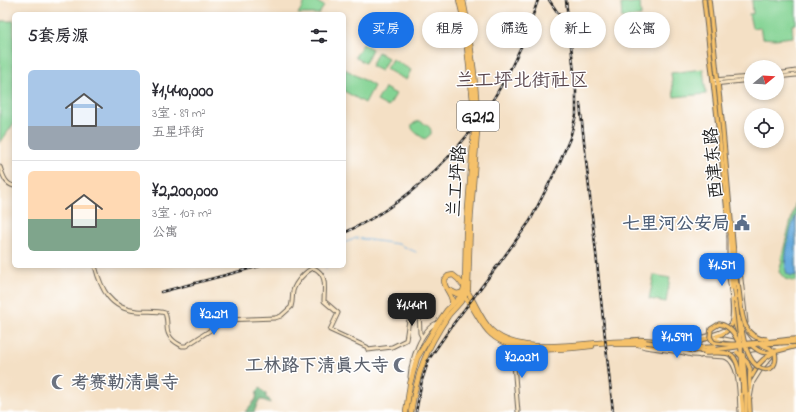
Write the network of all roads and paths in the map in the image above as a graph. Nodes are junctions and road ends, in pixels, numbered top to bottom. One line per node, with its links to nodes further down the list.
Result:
1 (459, 0): 22 (highway, 兰工坪路 / G212)
2 (463, 0): 22 (highway, 兰工坪路 / G212)
3 (704, 0): 11 (main road)
4 (709, 0): 12 (main road, 西津东路)
5 (796, 71): 6 (street)
6 (784, 73)
7 (796, 75): 8 (street)
8 (784, 76)
9 (744, 78): 12 (street)
10 (744, 80): 12 (street)
11 (714, 81): 12 (street); 15 (main road)
12 (718, 81): 17 (main road, 西津东路)
13 (0, 167): 14 (street)
14 (12, 186)
15 (729, 234): 16 (main road); 24 (street)
16 (731, 258): 25 (main road); 42 (main road, bridge)
17 (736, 262): 21 (main road, 西津东路); 37 (street)
18 (96, 268): 19 (street)
19 (312, 268)
20 (312, 268): 29 (street)
21 (738, 285): 27 (main road, bridge); 33 (main road, bridge)
22 (468, 297): 23 (highway); 23 (highway); 40 (highway); 40 (highway); 53 (highway)
23 (452, 305): 26 (highway)
24 (732, 306): 25 (street); 28 (street)
25 (735, 313): 28 (main road); 43 (main road, bridge)
26 (438, 323): 29 (street); 49 (highway)
27 (741, 324): 37 (main road, bridge); 50 (main road, bridge)
28 (707, 337): 31 (main road); 36 (street); 37 (street); 48 (main road, bridge)
29 (422, 338): 49 (street)
30 (628, 340): 35 (highway); 36 (main road); 40 (highway)
31 (701, 340): 36 (main road); 46 (street)
32 (780, 341): 33 (street); 34 (street); 41 (street)
33 (796, 341): 37 (main road, bridge); 39 (main road, bridge); 41 (street); 43 (main road)
34 (769, 342): 37 (street); 43 (street)
35 (646, 343): 38 (highway); 39 (main road, bridge); 44 (main road, bridge)
36 (672, 343)
37 (758, 343): 44 (main road, bridge)
38 (633, 344): 40 (highway); 46 (street)
39 (730, 344): 42 (main road, bridge)
40 (514, 345): 54 (street)
41 (780, 347): 43 (street); 45 (street)
42 (741, 348): 50 (main road, bridge)
43 (775, 349): 45 (street); 47 (street); 48 (main road, bridge)
44 (690, 350): 55 (main road, bridge)
45 (774, 354): 51 (street)
46 (700, 356): 47 (street)
47 (725, 357): 55 (street)
48 (750, 383): 51 (main road)
49 (410, 384): 52 (highway)
50 (744, 393): 55 (main road); 56 (main road)
51 (749, 402): 57 (main road)
52 (406, 412)
53 (411, 412)
54 (518, 412)
55 (742, 412)
56 (746, 412)
57 (750, 412)

